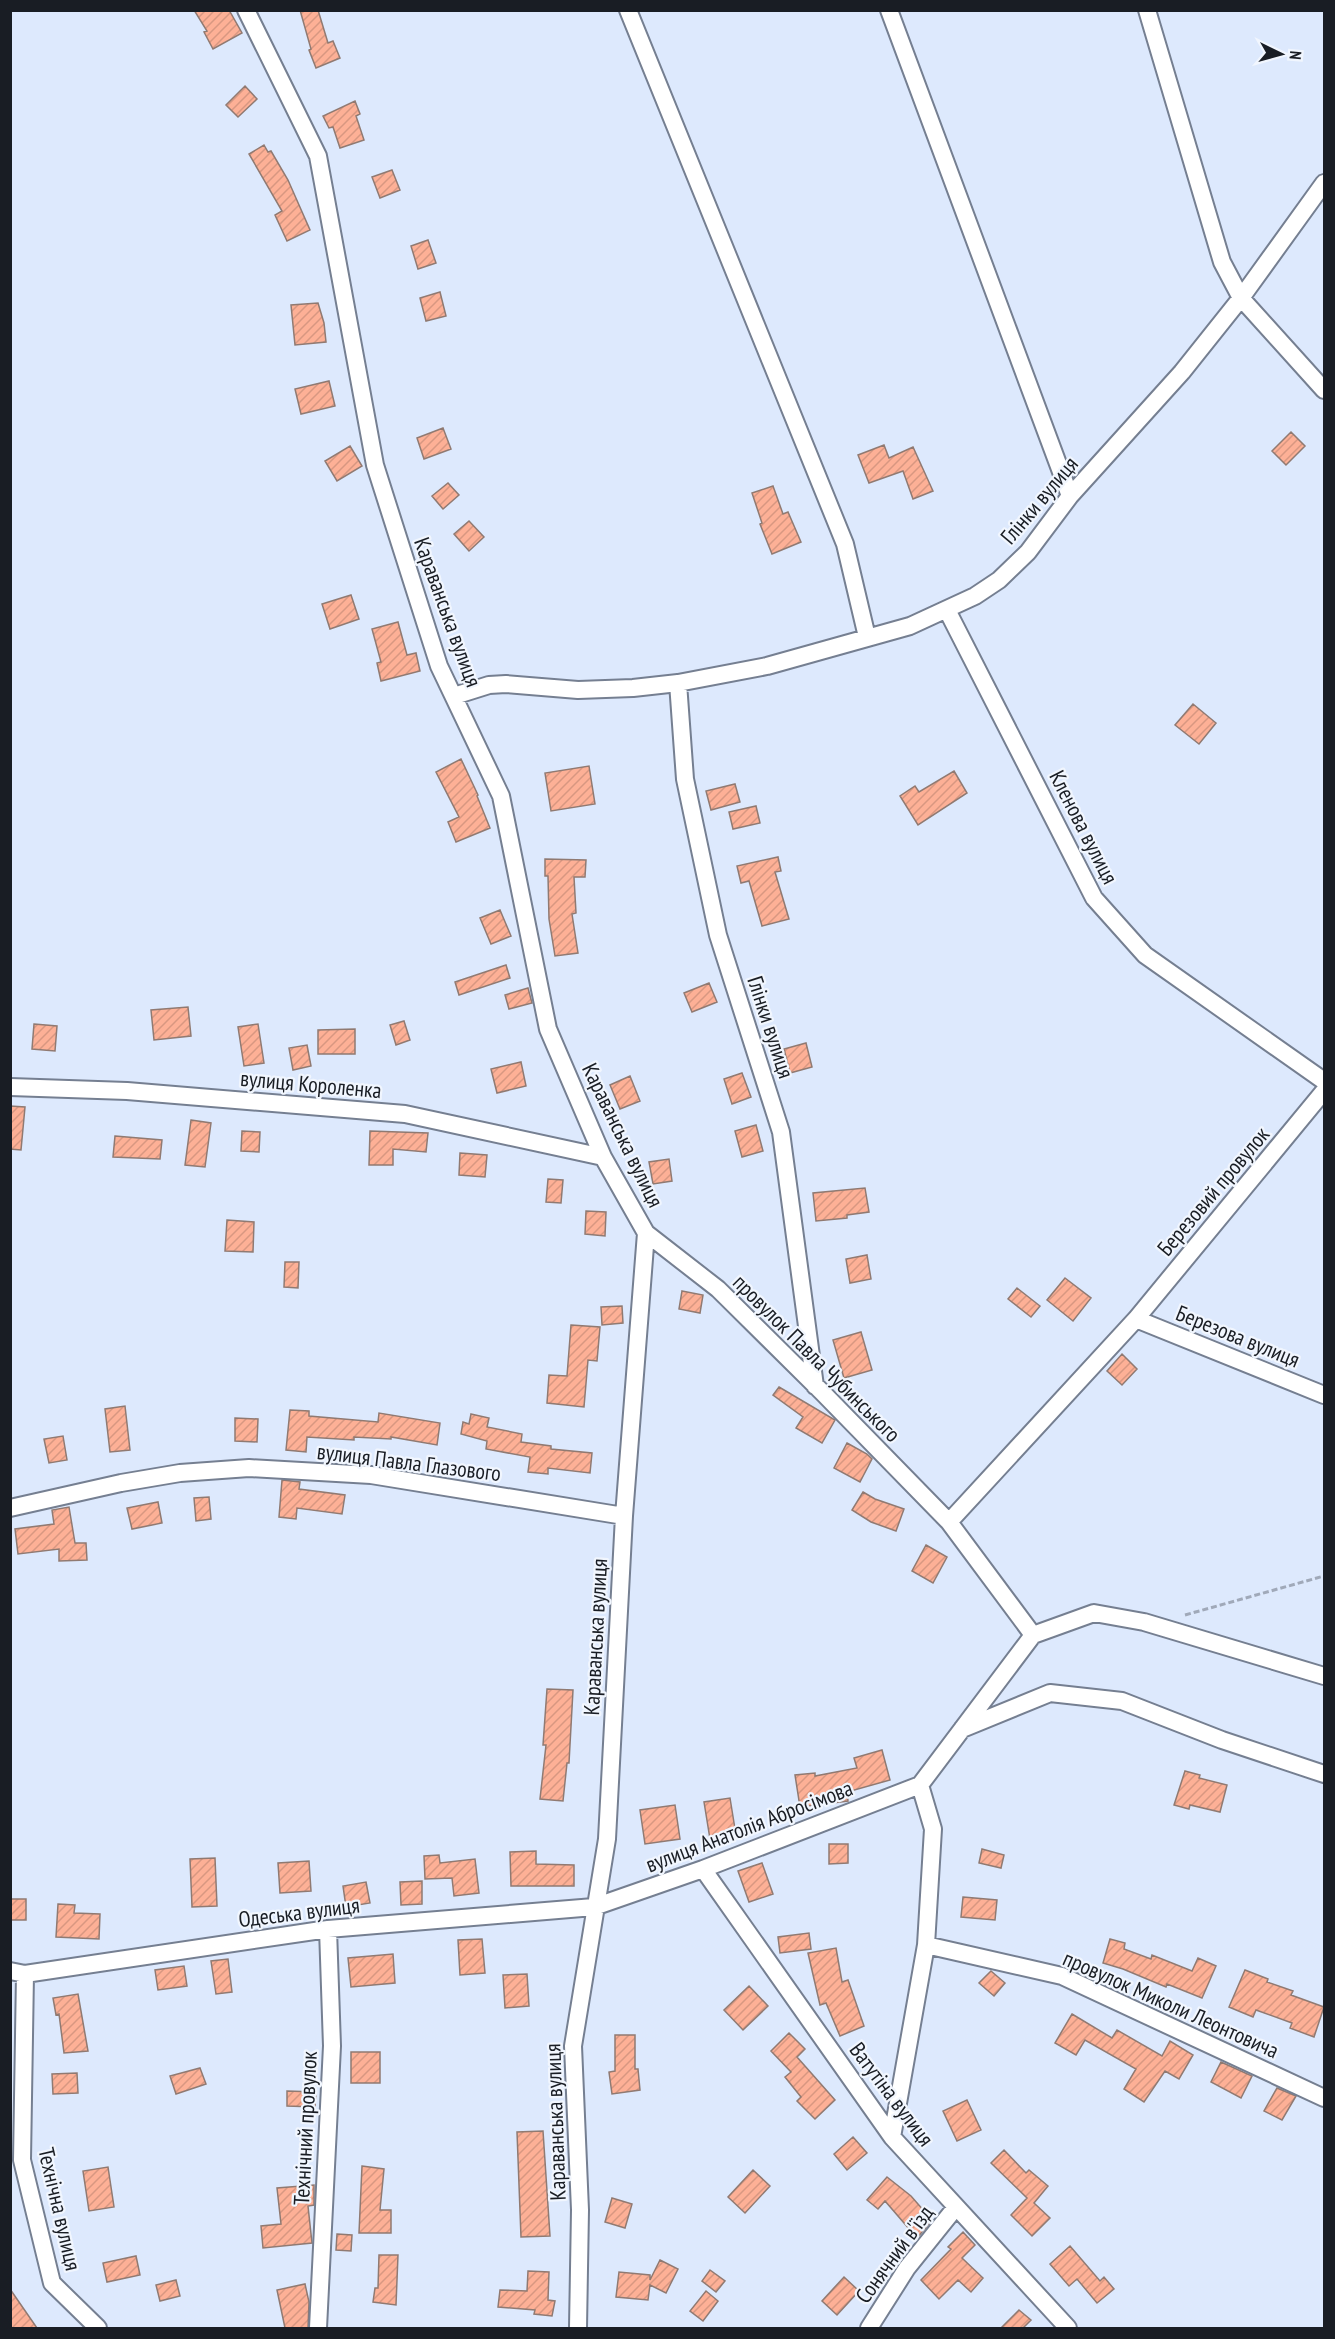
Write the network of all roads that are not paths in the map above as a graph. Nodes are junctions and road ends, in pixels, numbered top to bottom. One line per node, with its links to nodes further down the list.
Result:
1 (246, 10): 12 (street, Караванська вулиця)
2 (628, 10): 10 (street)
3 (889, 10): 8 (street)
4 (1147, 10): 6 (street)
5 (1324, 183): 6 (street, Глінки вулиця)
6 (1241, 298): 7 (street); 8 (street, Глінки вулиця)
7 (1324, 390)
8 (1070, 496): 9 (street, Глінки вулиця)
9 (947, 610): 10 (street, Глінки вулиця); 13 (street, Кленова вулиця)
10 (867, 637): 11 (street, Глінки вулиця)
11 (678, 683): 12 (street, Глінки вулиця); 19 (street, Глінки вулиця)
12 (454, 696): 16 (street, Караванська вулиця)
13 (1324, 1081)
14 (10, 1087): 16 (street, вулиця Короленка)
15 (1324, 1091): 18 (street, Березовий провулок)
16 (603, 1158): 17 (street, Караванська вулиця)
17 (646, 1233): 19 (street, провулок Павла Чубинського); 22 (street, Караванська вулиця)
18 (1136, 1319): 20 (street, Березова вулиця); 23 (street)
19 (815, 1386): 23 (street, провулок Павла Чубинського)
20 (1324, 1395)
21 (10, 1508): 22 (street, вулиця Павла Глазового)
22 (624, 1516): 30 (street, Караванська вулиця)
23 (949, 1522): 24 (street, провулок Павла Чубинського)
24 (1033, 1635): 25 (street); 26 (street)
25 (1324, 1676)
26 (962, 1729): 27 (street); 28 (street)
27 (1324, 1774)
28 (920, 1785): 29 (street, вулиця Анатолія Абросімова); 32 (street)
29 (703, 1869): 30 (street, вулиця Анатолія Абросімова); 35 (street, Ватутіна вулиця)
30 (594, 1907): 31 (street, Одеська вулиця); 39 (street, Караванська вулиця)
31 (328, 1929): 33 (street, Одеська вулиця); 38 (street, Технічний провулок)
32 (926, 1945): 34 (street, провулок Миколи Леонтовича); 35 (street)
33 (18, 1973): 37 (street, Технічна вулиця)
34 (1324, 2098)
35 (892, 2137): 36 (street, Ватутіна вулиця)
36 (956, 2207): 40 (street, Сонячний в'їзд); 41 (street, Ватутіна вулиця)
37 (98, 2328)
38 (318, 2328)
39 (578, 2328)
40 (869, 2328)
41 (1068, 2328)

